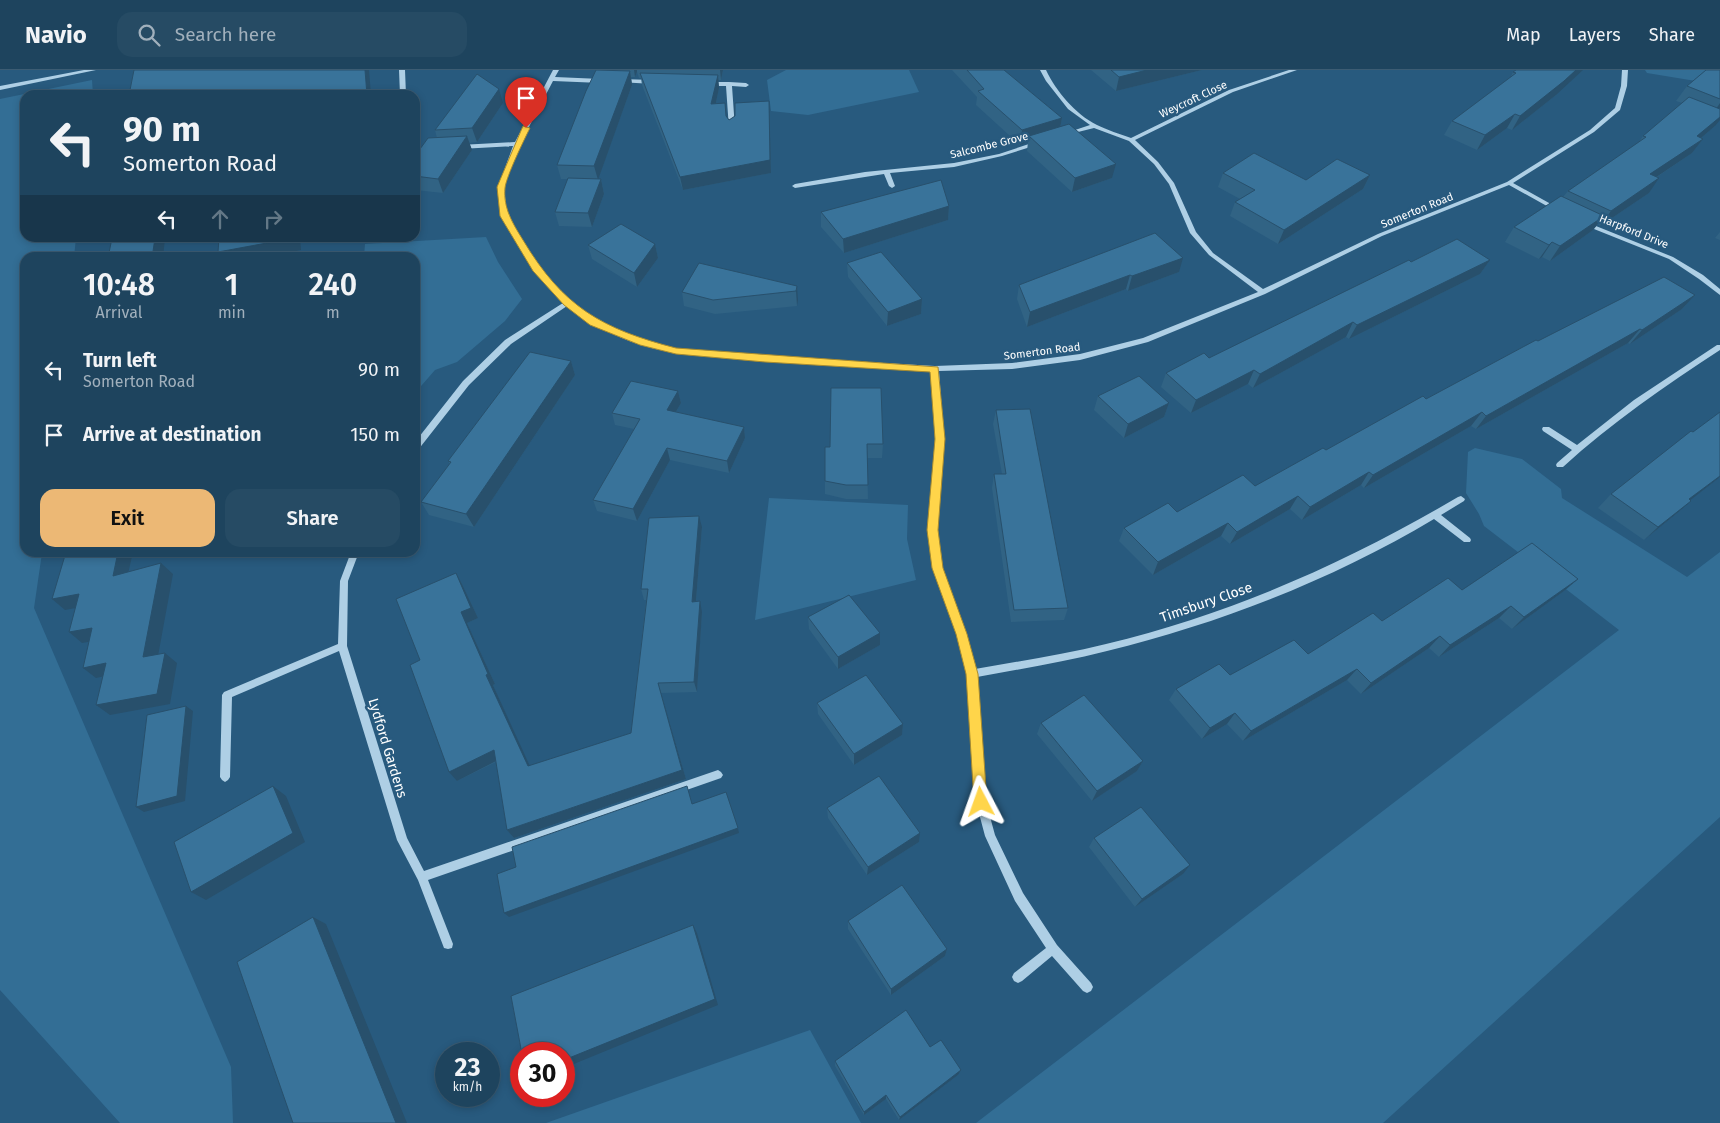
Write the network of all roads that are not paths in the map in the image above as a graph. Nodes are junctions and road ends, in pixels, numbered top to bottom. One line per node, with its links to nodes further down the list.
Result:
1 (93, 70): 12 (street)
2 (402, 70): 13 (street)
3 (556, 70): 7 (street, Somerton Road)
4 (1043, 70): 14 (street)
5 (1294, 70): 18 (street, Weycroft Close)
6 (1625, 70): 24 (street, Somerton Road)
7 (551, 80): 8 (street); 19 (street, Somerton Road)
8 (660, 82)
9 (699, 83): 10 (street)
10 (729, 84): 11 (street); 15 (street)
11 (746, 85)
12 (0, 88)
13 (403, 90)
14 (1094, 126): 16 (street); 18 (street)
15 (732, 129)
16 (1056, 138)
17 (1047, 140): 23 (street, Salcombe Grove)
18 (1131, 140): 29 (street)
19 (517, 144): 21 (street); 31 (street, Somerton Road)
20 (443, 148): 22 (street)
21 (452, 148)
22 (420, 150)
23 (886, 172): 25 (street, Salcombe Grove); 26 (street)
24 (1508, 183): 27 (street); 29 (street, Somerton Road)
25 (796, 186)
26 (892, 186)
27 (1560, 211)
28 (1576, 220): 30 (street, Harpford Drive)
29 (1263, 292): 33 (street, Somerton Road)
30 (1720, 293)
31 (567, 303): 33 (street, Somerton Road); 35 (street)
32 (1720, 347): 36 (street)
33 (934, 369): 43 (street)
34 (1546, 429): 36 (street)
35 (420, 442)
36 (1577, 448): 37 (street)
37 (1560, 465)
38 (1461, 499): 39 (street, Timsbury Close)
39 (1435, 515): 40 (street); 43 (street, Timsbury Close)
40 (1467, 540)
41 (353, 557): 42 (street, Lydford Gardens)
42 (342, 646): 45 (street); 46 (street, Lydford Gardens)
43 (972, 674): 48 (street)
44 (718, 775): 46 (street)
45 (225, 777)
46 (422, 877): 47 (street, Lydford Gardens)
47 (448, 944)
48 (1053, 949): 49 (street); 50 (street)
49 (1018, 977)
50 (1087, 987)

